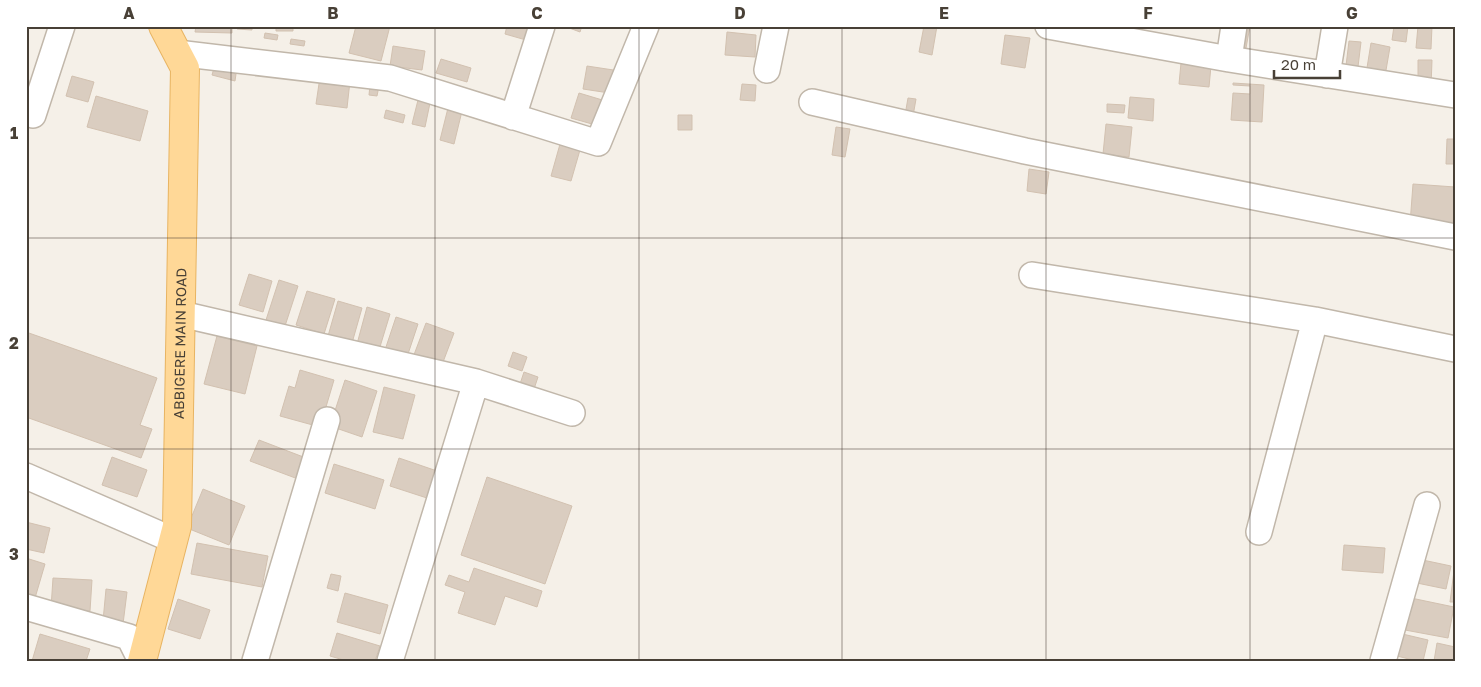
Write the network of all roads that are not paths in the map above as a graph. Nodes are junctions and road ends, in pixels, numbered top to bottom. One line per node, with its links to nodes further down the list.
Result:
1 (62, 26): 16 (street)
2 (163, 26): 10 (main road, ABBIGERE MAIN ROAD)
3 (542, 26): 17 (street)
4 (646, 26): 17 (street)
5 (776, 26): 12 (street)
6 (1048, 26): 9 (street)
7 (1234, 26): 11 (street)
8 (1335, 26): 13 (street)
9 (1117, 32): 11 (street)
10 (177, 53): 17 (street); 20 (main road, ABBIGERE MAIN ROAD)
11 (1229, 59): 13 (street)
12 (767, 70)
13 (1327, 75): 14 (street)
14 (1455, 95)
15 (812, 102): 18 (street)
16 (26, 112)
17 (513, 117)
18 (1455, 237)
19 (1032, 275): 21 (street)
20 (180, 314): 23 (street); 29 (main road, ABBIGERE MAIN ROAD)
21 (1315, 320): 22 (street); 28 (street)
22 (1455, 349)
23 (476, 382): 24 (street); 33 (street)
24 (572, 413)
25 (327, 420): 32 (street)
26 (26, 476): 29 (street)
27 (1427, 505): 34 (street)
28 (1259, 532)
29 (173, 540): 31 (main road, ABBIGERE MAIN ROAD)
30 (26, 607): 31 (street)
31 (141, 661)
32 (255, 661)
33 (390, 661)
34 (1383, 661)

